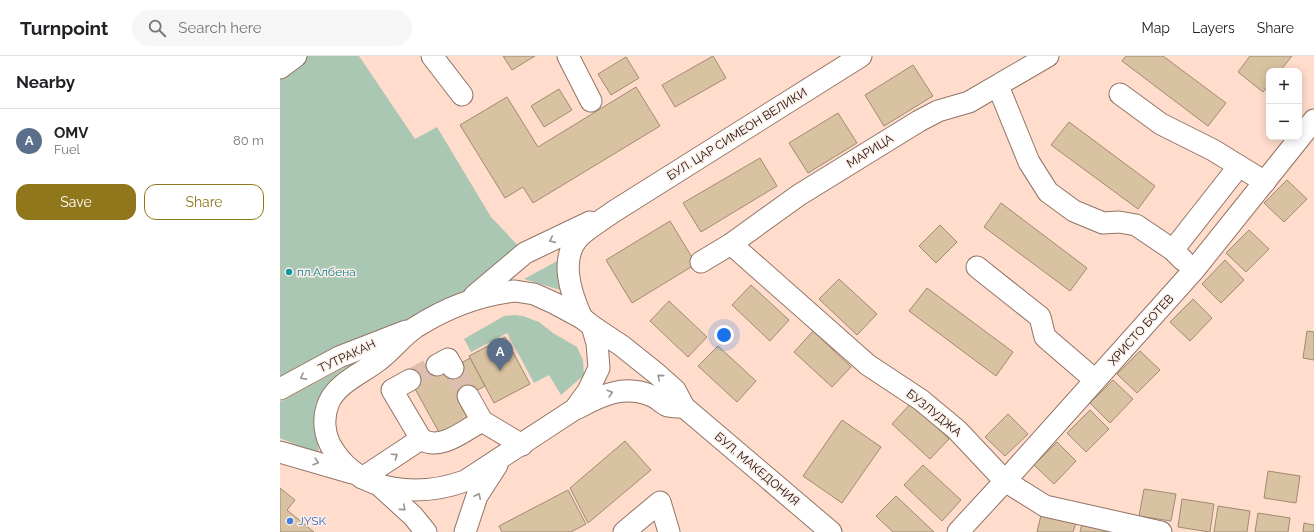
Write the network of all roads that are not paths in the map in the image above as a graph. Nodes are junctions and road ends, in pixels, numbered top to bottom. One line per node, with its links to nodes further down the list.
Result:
1 (296, 56): 6 (street)
2 (432, 56): 9 (street)
3 (568, 56): 10 (street)
4 (861, 56): 14 (street, БУЛ. ЦАР СИМЕОН ВЕЛИКИ)
5 (1048, 56): 7 (street, МАРИЦА)
6 (280, 68)
7 (998, 86): 15 (street, МАРИЦА); 16 (street)
8 (1120, 94): 12 (street)
9 (462, 95)
10 (591, 101)
11 (1314, 120): 13 (street, ХРИСТО БОТЕВ)
12 (1239, 166): 13 (street); 16 (street)
13 (1265, 182): 19 (street, ХРИСТО БОТЕВ)
14 (613, 212): 20 (street, БУЛ. ЦАР СИМЕОН ВЕЛИКИ, one-way to 20); 21 (street, БУЛ. ЦАР СИМЕОН ВЕЛИКИ)
15 (731, 244): 17 (street, МАРИЦА); 37 (street, БУЗЛУДЖА)
16 (1173, 250): 19 (street)
17 (701, 262)
18 (977, 267): 25 (street)
19 (1194, 270): 25 (street, ХРИСТО БОТЕВ)
20 (469, 300): 21 (street, БУЛ. МАКЕДОНИЯ); 22 (street)
21 (587, 322): 29 (street, БУЛ. МАКЕДОНИЯ, one-way to 21); 30 (street, БУЛ. ЦАР СИМЕОН ВЕЛИКИ)
22 (416, 328): 23 (street); 26 (street, ТУТРАКАН, one-way to 26)
23 (376, 362): 27 (street); 36 (street)
24 (410, 380): 27 (street)
25 (1095, 380): 37 (street, ХРИСТО БОТЕВ)
26 (280, 389)
27 (392, 390): 32 (street)
28 (468, 396): 31 (street)
29 (684, 407): 30 (street, one-way to 29); 42 (street, БУЛ. МАКЕДОНИЯ)
30 (574, 409): 33 (street)
31 (482, 420): 32 (street); 33 (street)
32 (421, 439): 36 (street, one-way to 32)
33 (522, 445): 35 (street)
34 (280, 452): 36 (street, one-way to 36)
35 (502, 458): 36 (street); 39 (street, one-way to 35)
36 (364, 478): 38 (street, one-way to 38)
37 (1005, 481): 43 (street, ХРИСТО БОТЕВ); 44 (street, БУЗЛУДЖА)
38 (426, 532)
39 (464, 532)
40 (624, 532): 41 (street)
41 (669, 532)
42 (831, 532)
43 (958, 532)
44 (1161, 532)

